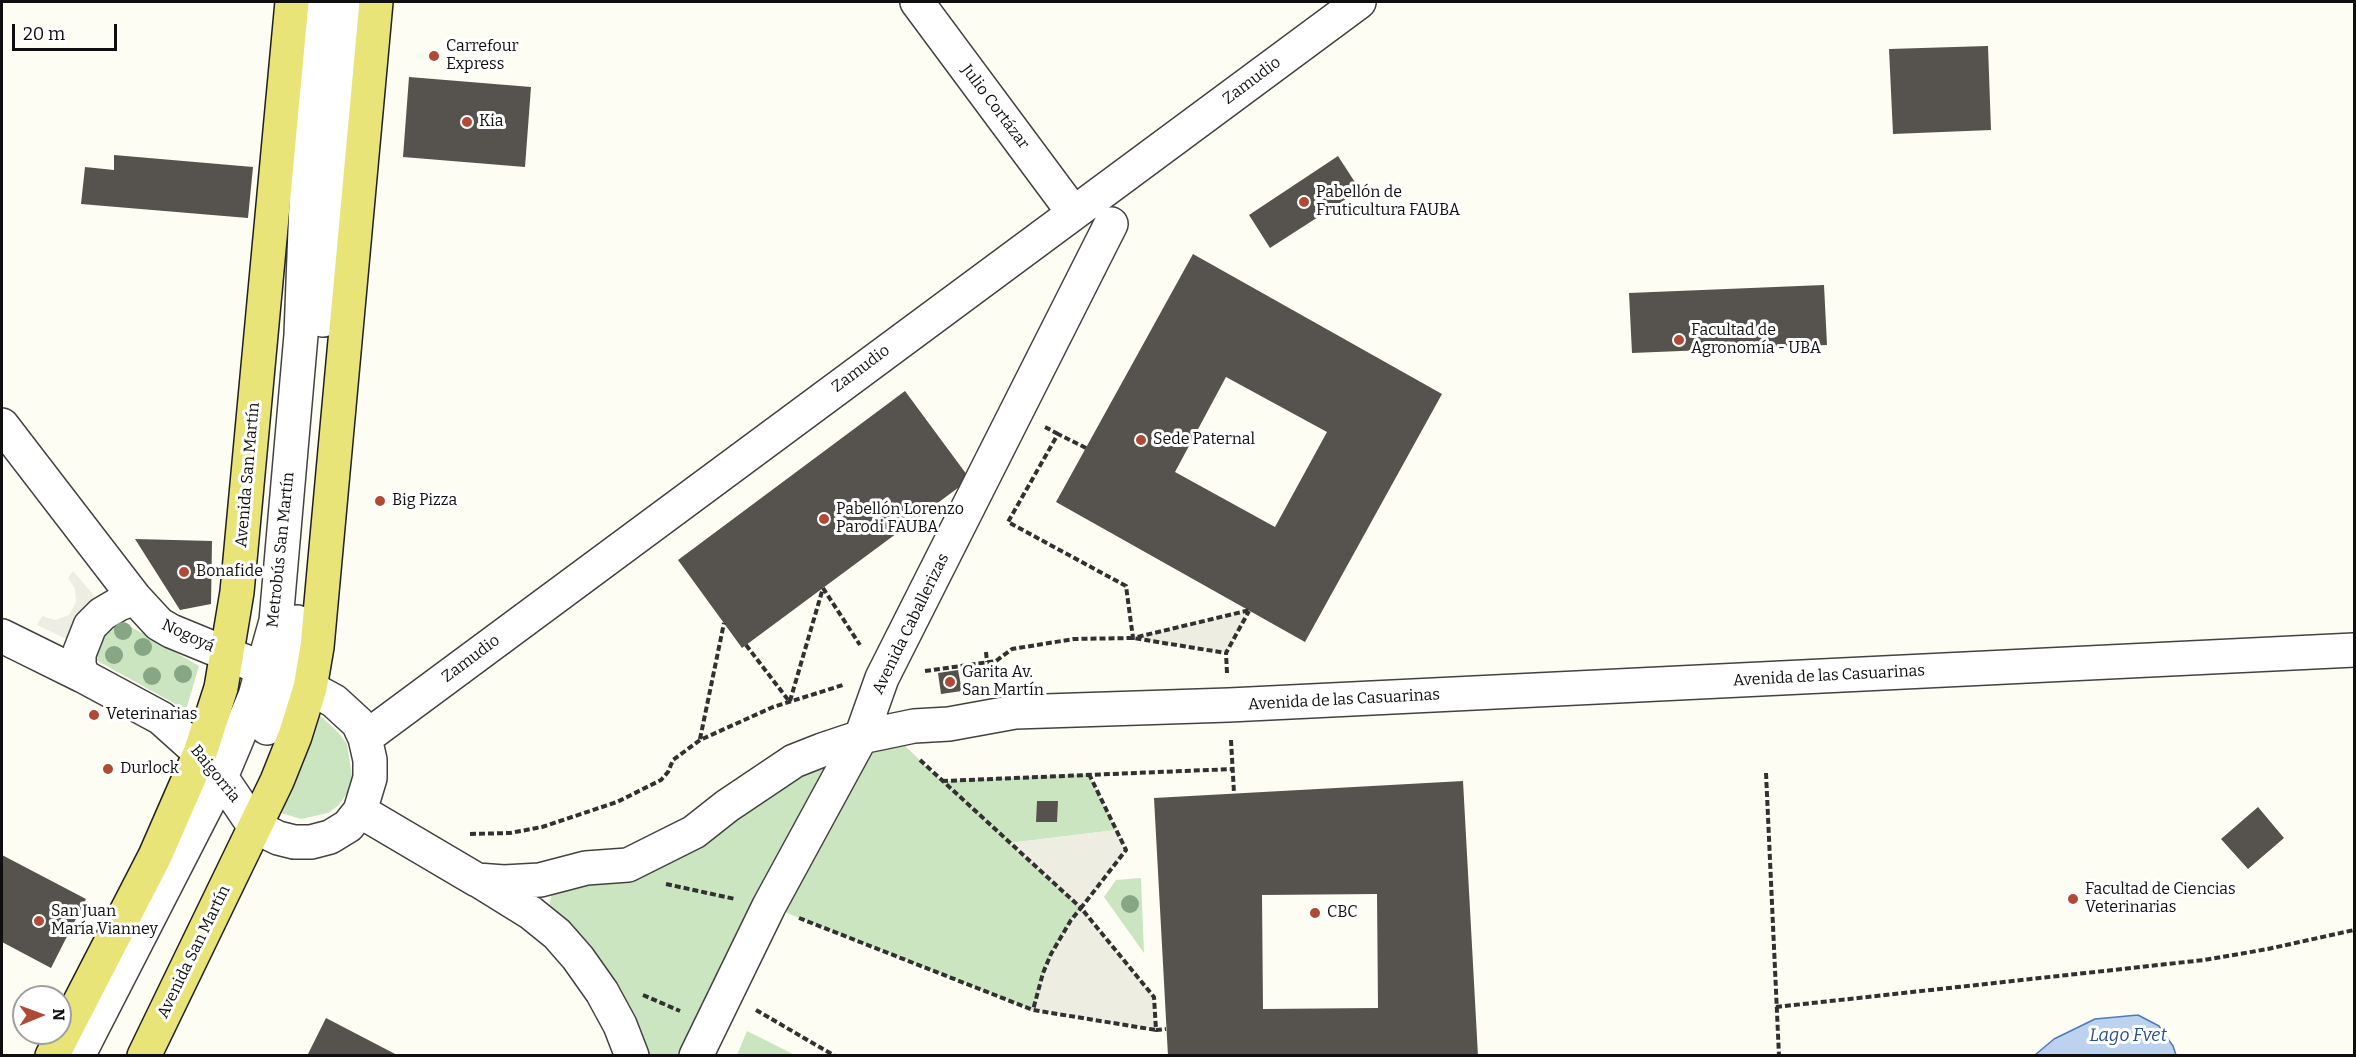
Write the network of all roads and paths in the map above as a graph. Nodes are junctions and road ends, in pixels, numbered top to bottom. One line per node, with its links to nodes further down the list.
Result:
1 (292, 2): 18 (main road, Avenida San Martín)
2 (322, 2): 21 (street, Metrobús San Martín)
3 (350, 2): 21 (street, Metrobús San Martín)
4 (376, 2): 21 (main road, Avenida San Martín)
5 (917, 2): 7 (street, Julio Cortázar)
6 (1359, 2): 7 (street, Zamudio)
7 (1073, 212): 25 (street, Zamudio)
8 (1111, 224): 22 (street, Avenida Caballerizas)
9 (2, 425): 11 (street, Nogoyá)
10 (1086, 448): 14 (path)
11 (135, 598): 18 (street, Nogoyá); 20 (street)
12 (724, 623): 26 (path)
13 (2, 636): 20 (street, Baigorria)
14 (1133, 638): 14 (path); 19 (path)
15 (746, 645): 23 (path)
16 (2355, 650): 24 (street, Avenida de las Casuarinas)
17 (986, 652): 19 (path)
18 (227, 654): 21 (street, Nogoyá); 29 (main road, Avenida San Martín)
19 (987, 662): 22 (path)
20 (83, 675): 29 (street, Baigorria)
21 (287, 678): 25 (street, Nogoyá); 29 (street, Metrobús San Martín); 33 (main road, Avenida San Martín)
22 (882, 678): 23 (path); 23 (path); 24 (street, Avenida Caballerizas)
23 (789, 701): 26 (path)
24 (876, 735): 30 (path); 35 (street, Avenida de las Casuarinas); 38 (street, Avenida Caballerizas)
25 (365, 738): 32 (street, Nogoyá)
26 (700, 740): 34 (path)
27 (1766, 773): 44 (path)
28 (1089, 774): 30 (path); 31 (path); 39 (path)
29 (219, 775): 33 (street, Baigorria); 49 (main road, Avenida San Martín); 50 (street, Metrobús San Martín); 51 (street, Metrobús San Martín)
30 (941, 781): 39 (path)
31 (1234, 793)
32 (373, 818): 33 (street); 36 (street, Avenida de las Casuarinas)
33 (254, 826): 52 (main road, Avenida San Martín)
34 (468, 833)
35 (571, 873): 36 (street, Avenida de las Casuarinas); 41 (street)
36 (477, 880): 41 (street)
37 (654, 882): 38 (path)
38 (769, 906): 43 (street, Avenida Caballerizas); 45 (path)
39 (1081, 908): 45 (path); 48 (path)
40 (2355, 930): 44 (path)
41 (557, 934): 53 (street)
42 (639, 993): 46 (path)
43 (727, 993): 46 (street, Avenida Caballerizas); 55 (path)
44 (1776, 1007): 56 (path)
45 (1033, 1010): 48 (path)
46 (711, 1024): 54 (street, Avenida Caballerizas)
47 (1166, 1029): 48 (path)
48 (1156, 1030)
49 (52, 1056)
50 (78, 1056)
51 (104, 1056)
52 (144, 1056)
53 (632, 1056)
54 (696, 1056)
55 (835, 1056)
56 (1779, 1056)

